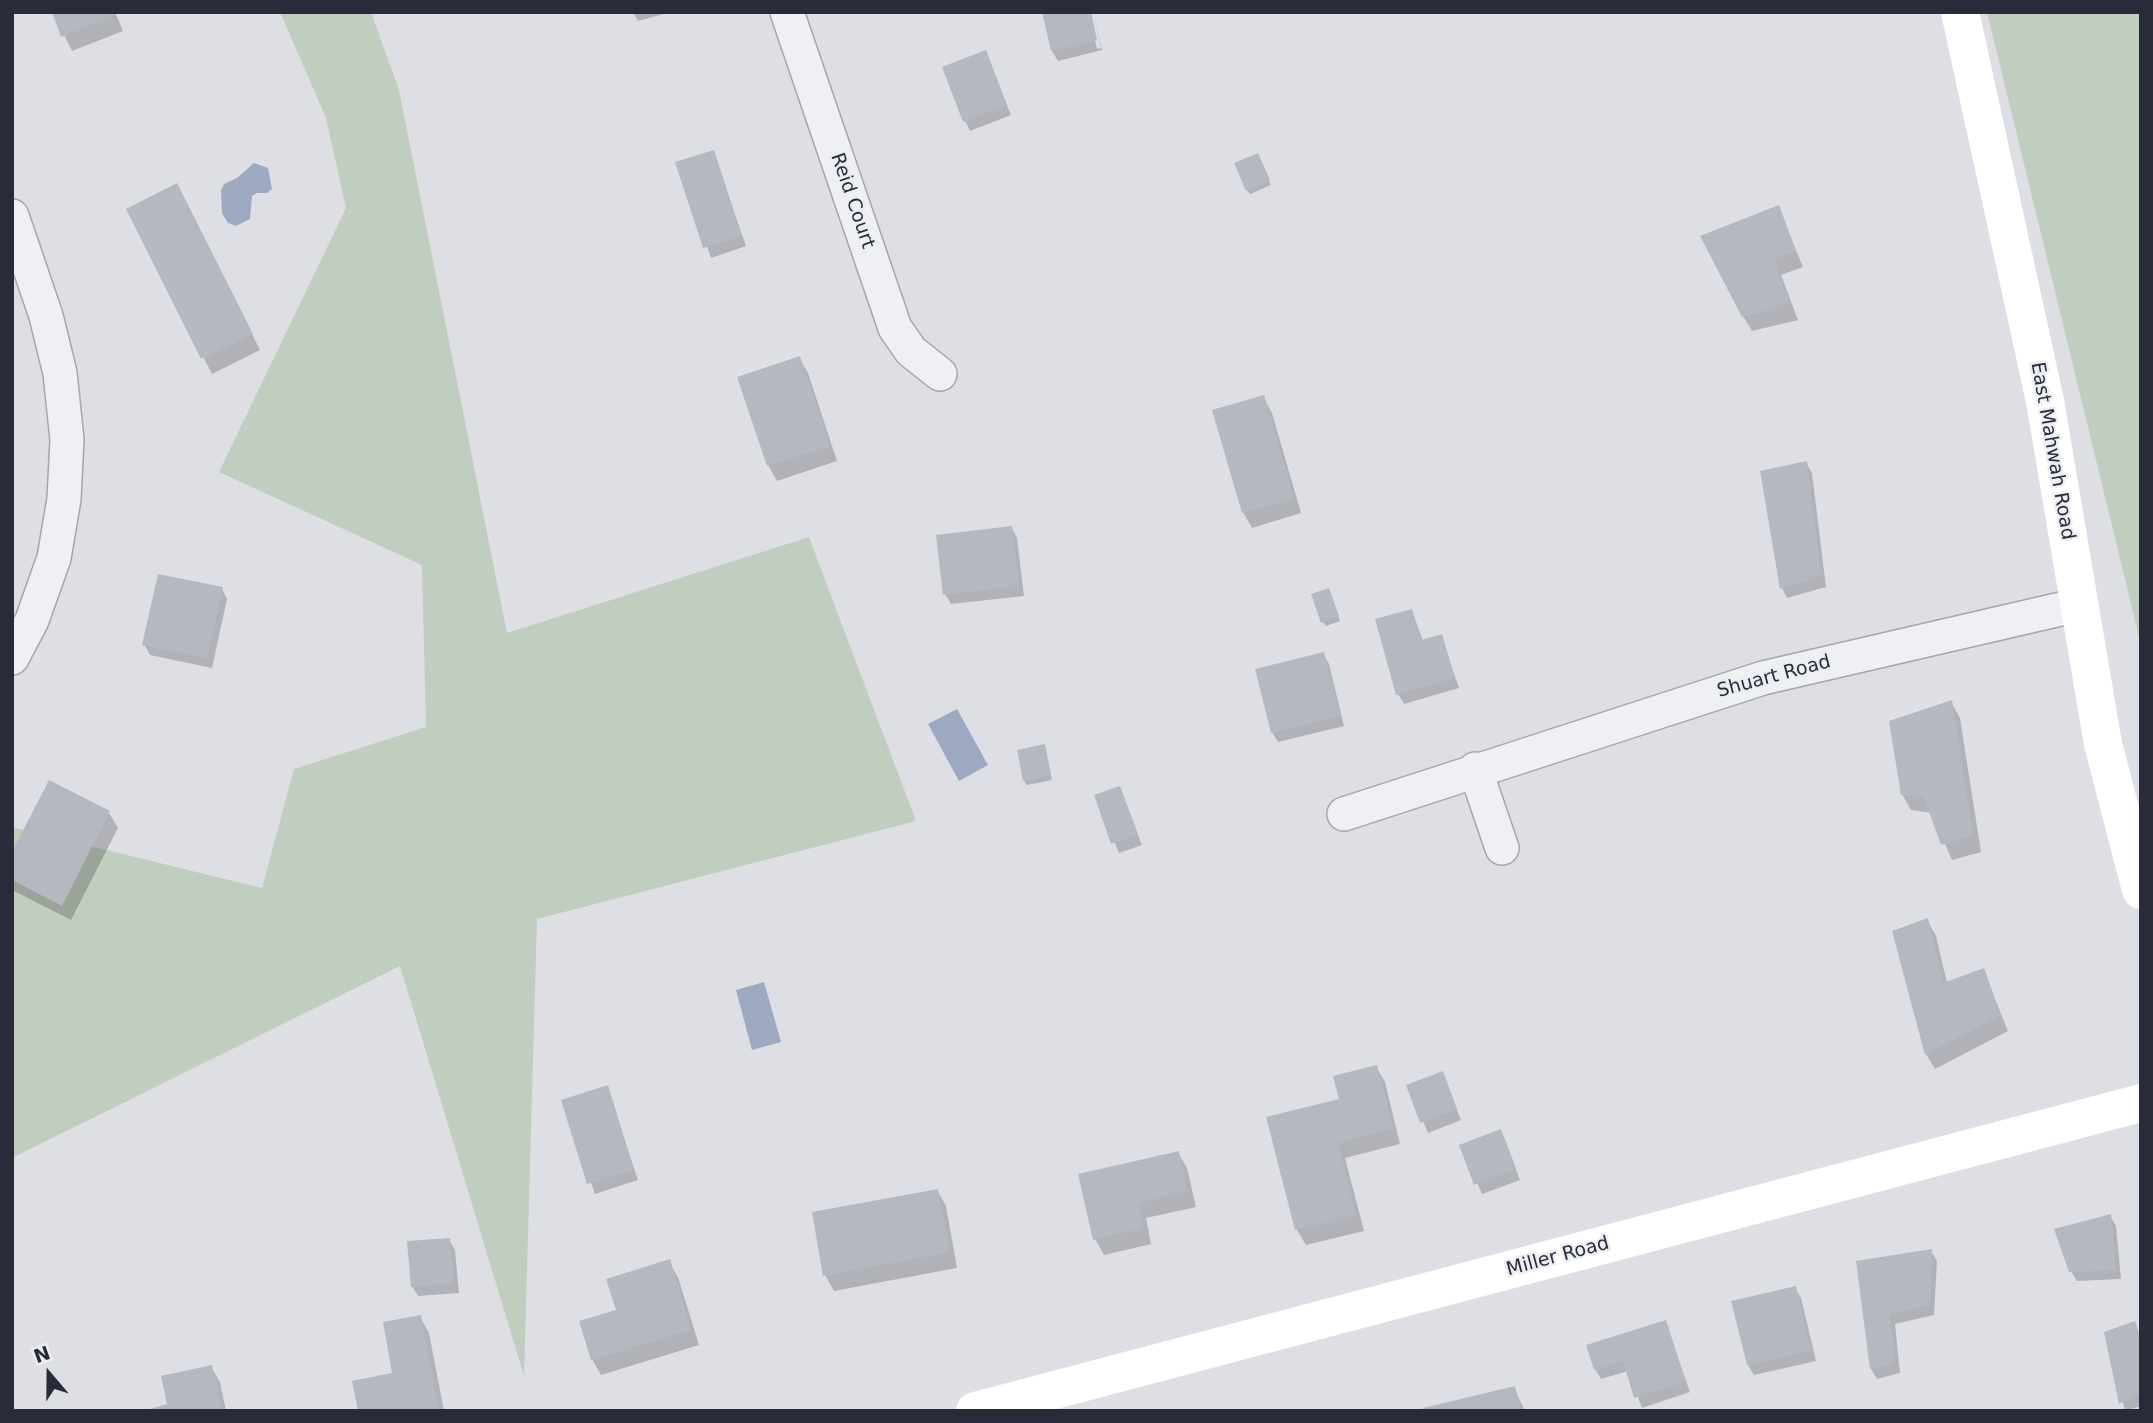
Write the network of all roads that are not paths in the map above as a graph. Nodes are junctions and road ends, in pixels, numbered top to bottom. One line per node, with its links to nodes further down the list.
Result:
1 (787, 12): 4 (street, Reid Court)
2 (1960, 12): 5 (street, East Mahwah Road)
3 (12, 216): 6 (street)
4 (940, 374)
5 (2078, 605): 7 (street, Shuart Road); 10 (street, East Mahwah Road)
6 (12, 658)
7 (1475, 769): 8 (street, Shuart Road); 9 (street)
8 (1344, 814)
9 (1502, 848)
10 (2141, 890)
11 (2141, 1103): 12 (street, Miller Road)
12 (975, 1411)

